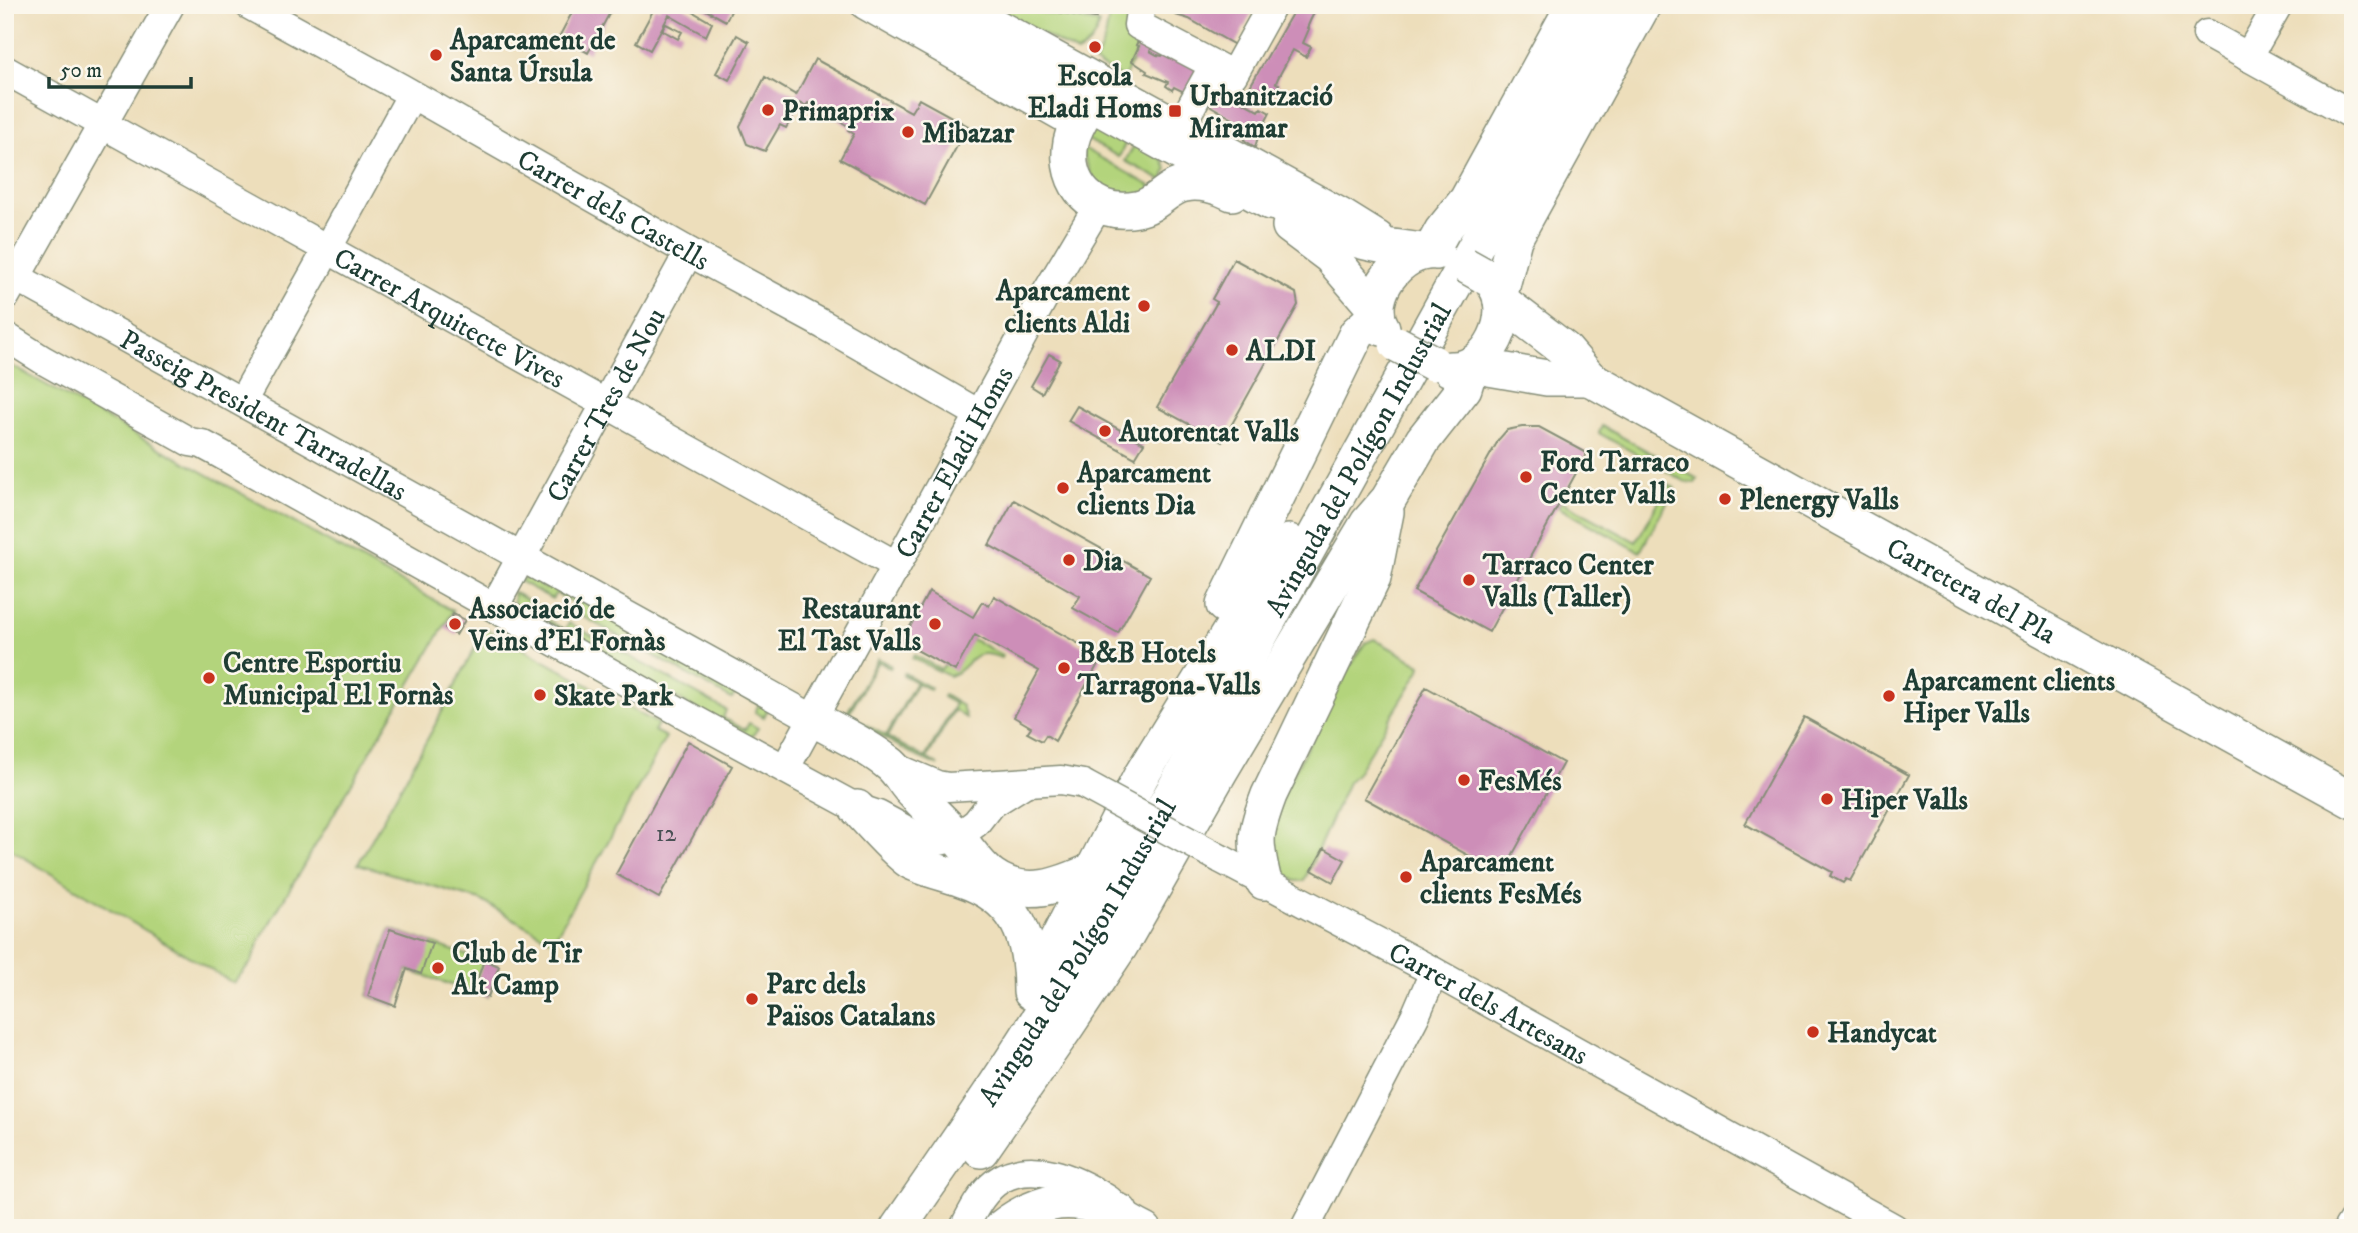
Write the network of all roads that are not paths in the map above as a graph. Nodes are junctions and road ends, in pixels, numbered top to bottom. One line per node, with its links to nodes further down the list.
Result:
1 (170, 5): 19 (street)
2 (248, 5): 24 (street, Carrer dels Castells)
3 (864, 5): 17 (street)
4 (913, 5): 17 (main road)
5 (963, 5): 20 (street)
6 (1141, 5): 14 (street)
7 (1272, 5): 14 (street)
8 (1574, 5): 23 (main road)
9 (1609, 5): 34 (main road, Avinguda del Polígon Industrial)
10 (1643, 5): 26 (main road)
11 (2278, 5): 13 (street)
12 (2207, 34): 13 (street)
13 (2248, 57): 18 (street)
14 (1214, 65): 20 (street)
15 (5, 70): 19 (street, Carrer Arquitecte Vives)
16 (407, 103): 31 (street)
17 (1084, 114): 21 (main road); 22 (main road)
18 (2353, 115)
19 (102, 124): 25 (street); 32 (street, Carrer Arquitecte Vives)
20 (1181, 125): 23 (street)
21 (1098, 206): 22 (main road); 33 (street, Carrer Eladi Homs)
22 (1272, 209): 23 (main road); 27 (main road)
23 (1424, 251): 26 (main road, bridge); 27 (main road)
24 (689, 252): 32 (street, Carrer Tres de Nou); 33 (street, Carrer dels Castells)
25 (9, 282): 36 (street, Passeig President Tarradellas)
26 (1495, 290): 29 (main road); 30 (main road)
27 (1377, 313): 29 (main road, bridge); 39 (main road)
28 (5, 336): 38 (street, Passeig President Tarradellas)
29 (1471, 365): 30 (main road); 35 (main road)
30 (1589, 377): 44 (main road, Carretera del Pla)
31 (248, 390)
32 (605, 402): 36 (street, Carrer Tres de Nou); 37 (street, Carrer Arquitecte Vives)
33 (979, 414): 37 (street, Carrer Eladi Homs)
34 (1356, 464): 39 (main road); 52 (main road, Avinguda del Polígon Industrial)
35 (1388, 500): 49 (main road); 56 (main road)
36 (521, 557): 38 (street); 40 (street, Passeig President Tarradellas)
37 (896, 565): 40 (street, Carrer Eladi Homs)
38 (494, 607): 41 (street, Passeig President Tarradellas)
39 (1188, 698): 48 (main road)
40 (812, 718): 41 (street, Carrer Eladi Homs); 43 (main road)
41 (786, 767): 45 (street, Passeig President Tarradellas)
42 (1026, 783): 43 (street); 46 (street); 49 (street, Carrer dels Artesans, bridge)
43 (925, 789): 46 (main road); 47 (main road)
44 (2353, 801)
45 (857, 808): 47 (main road)
46 (966, 830): 47 (street); 48 (main road)
47 (896, 837): 51 (main road)
48 (1094, 870): 51 (main road)
49 (1264, 882): 50 (street, Carrer dels Artesans)
50 (1434, 972): 59 (street); 60 (street, Carrer dels Artesans)
51 (1031, 992): 52 (main road)
52 (933, 1177): 55 (main road, Avinguda del Polígon Industrial)
53 (1134, 1220): 57 (street); 58 (main road)
54 (2353, 1220): 61 (street)
55 (898, 1228)
56 (924, 1228)
57 (964, 1228)
58 (1001, 1228)
59 (1305, 1228)
60 (1894, 1228)
61 (2348, 1228)

